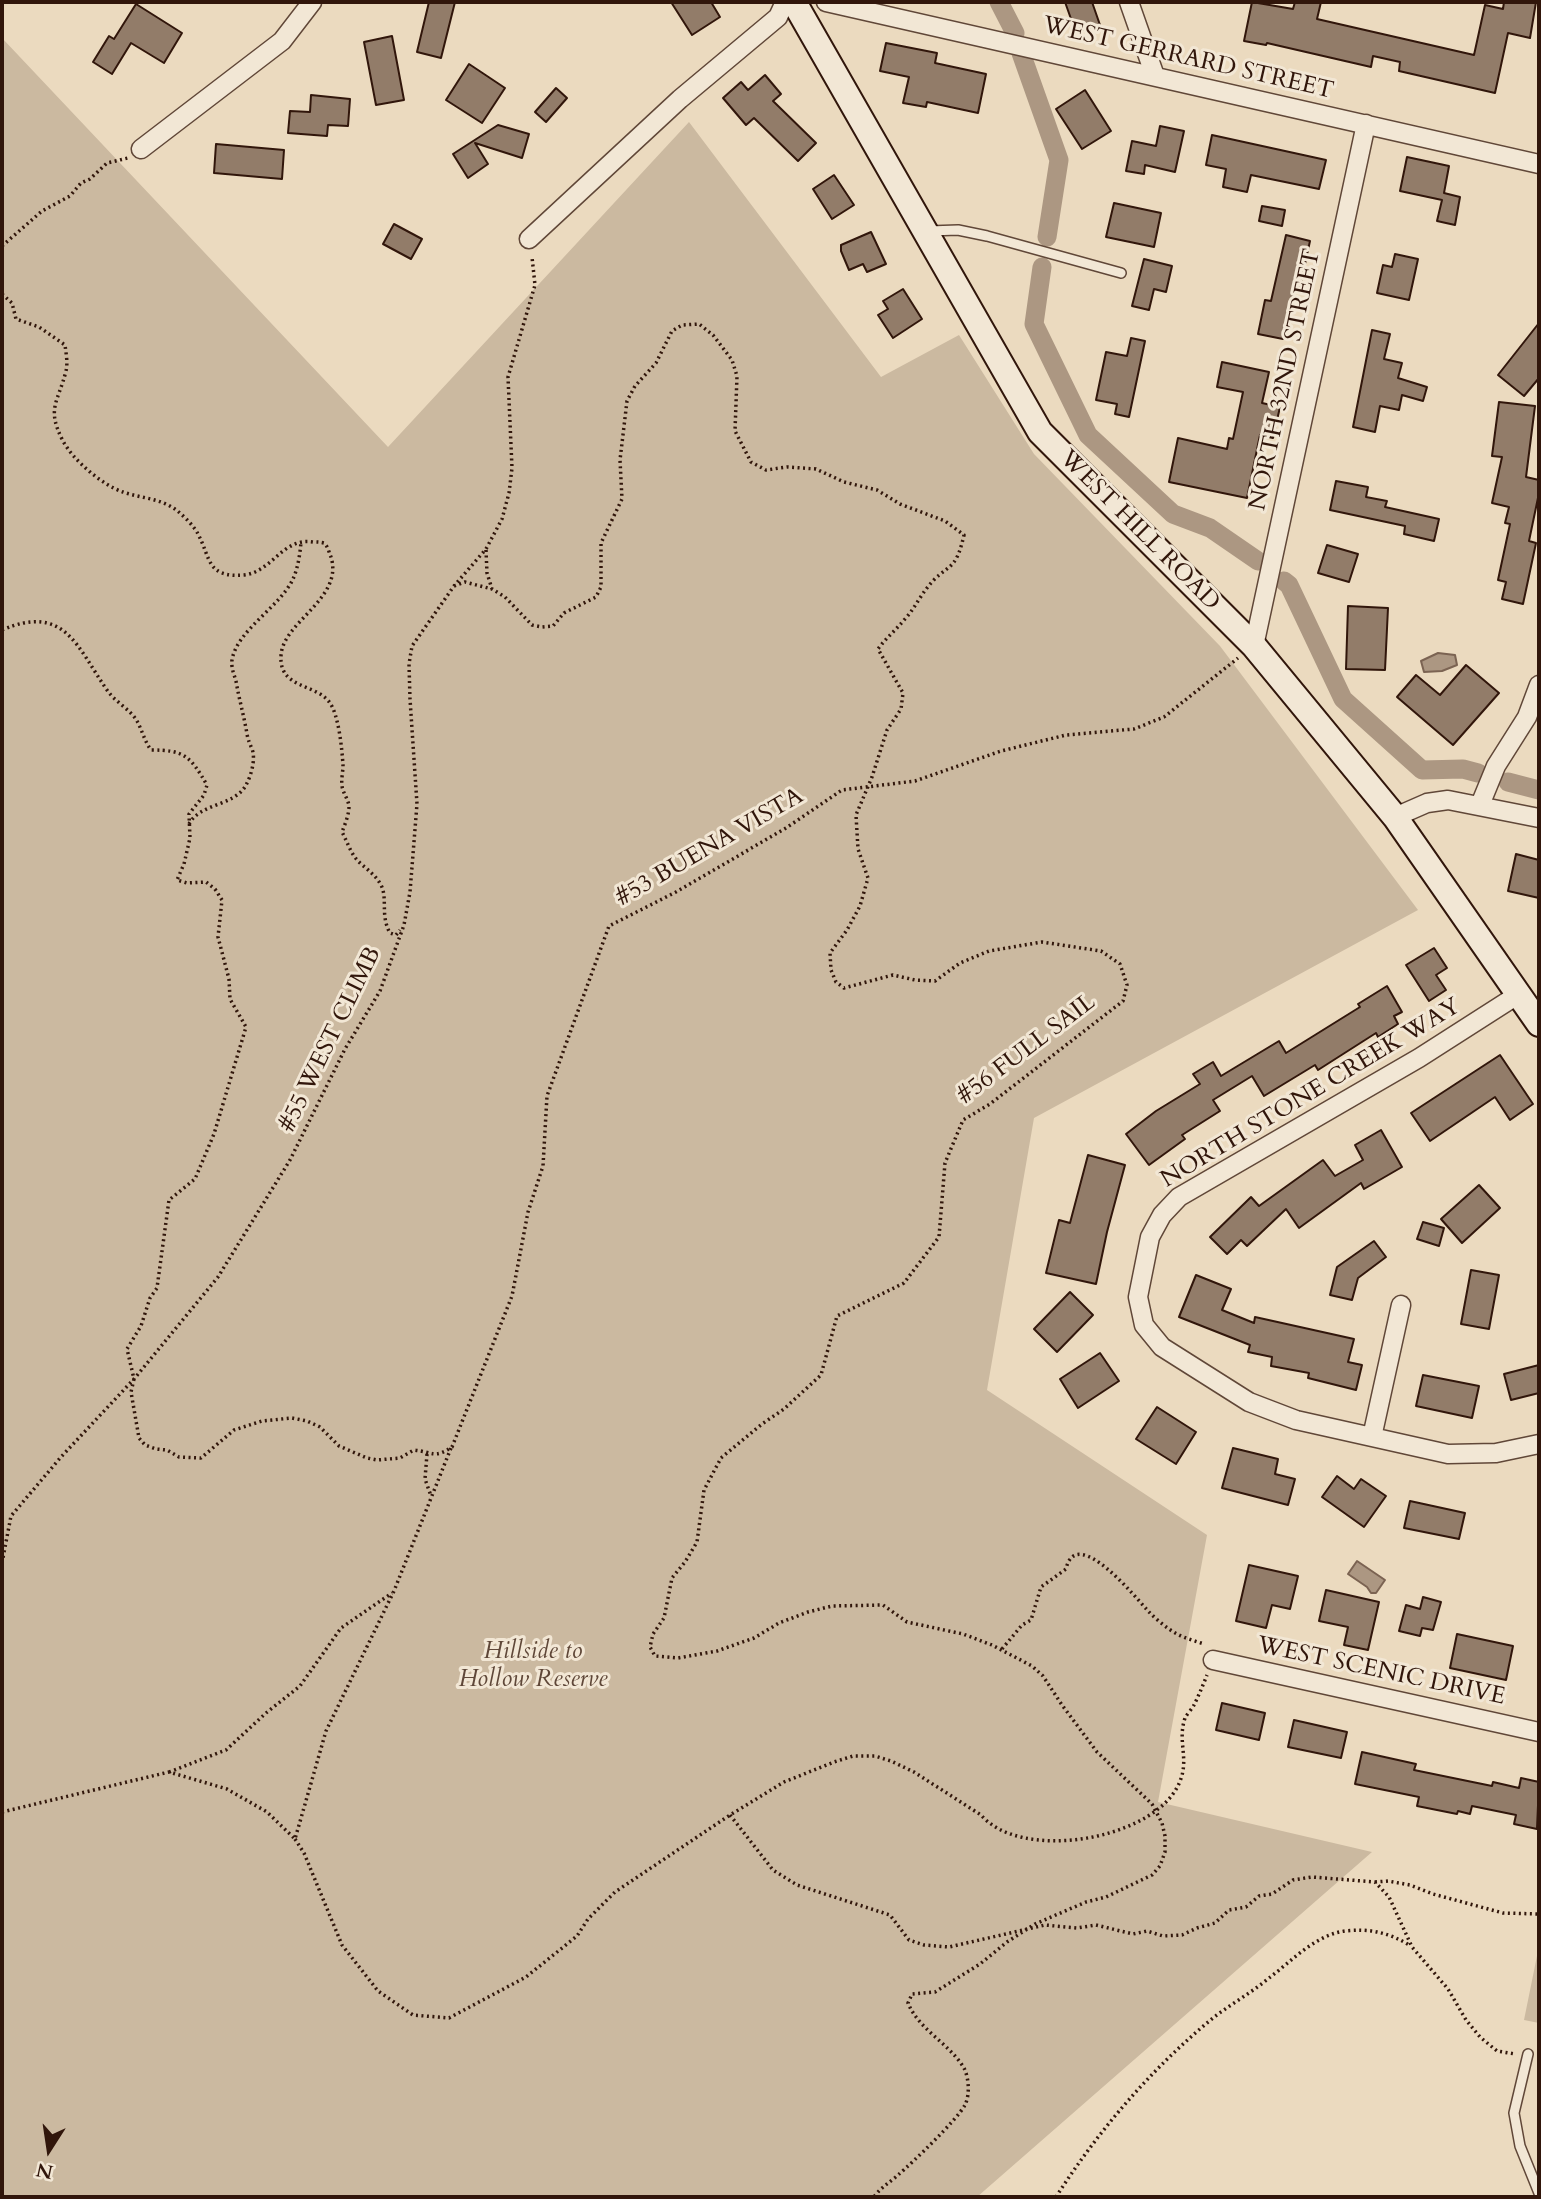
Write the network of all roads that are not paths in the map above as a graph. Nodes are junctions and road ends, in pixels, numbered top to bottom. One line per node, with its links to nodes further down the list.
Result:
1 (312, 2): 8 (street)
2 (785, 2): 11 (street)
3 (793, 2): 10 (street, WEST HILL ROAD)
4 (826, 2): 6 (street, WEST GERRARD STREET)
5 (1129, 2): 6 (street)
6 (1155, 76): 7 (street, WEST GERRARD STREET)
7 (1366, 124): 9 (street, WEST GERRARD STREET); 13 (street, NORTH 32ND STREET)
8 (141, 149)
9 (1538, 158)
10 (924, 232): 12 (lane); 13 (street, WEST HILL ROAD)
11 (530, 239)
12 (1121, 273)
13 (1254, 646): 16 (street, WEST HILL ROAD)
14 (1539, 685): 15 (street)
15 (1480, 805): 16 (street); 17 (street)
16 (1395, 817): 18 (street, WEST HILL ROAD)
17 (1539, 818)
18 (1518, 994): 19 (street, WEST HILL ROAD); 21 (street, NORTH STONE CREEK WAY)
19 (1539, 1024)
20 (1401, 1305): 21 (street)
21 (1372, 1437): 22 (street, NORTH STONE CREEK WAY)
22 (1539, 1444)
23 (1215, 1664): 24 (street, WEST SCENIC DRIVE)
24 (1539, 1732)
25 (1528, 2054): 26 (lane)
26 (1539, 2193): 27 (lane)
27 (1535, 2197)

